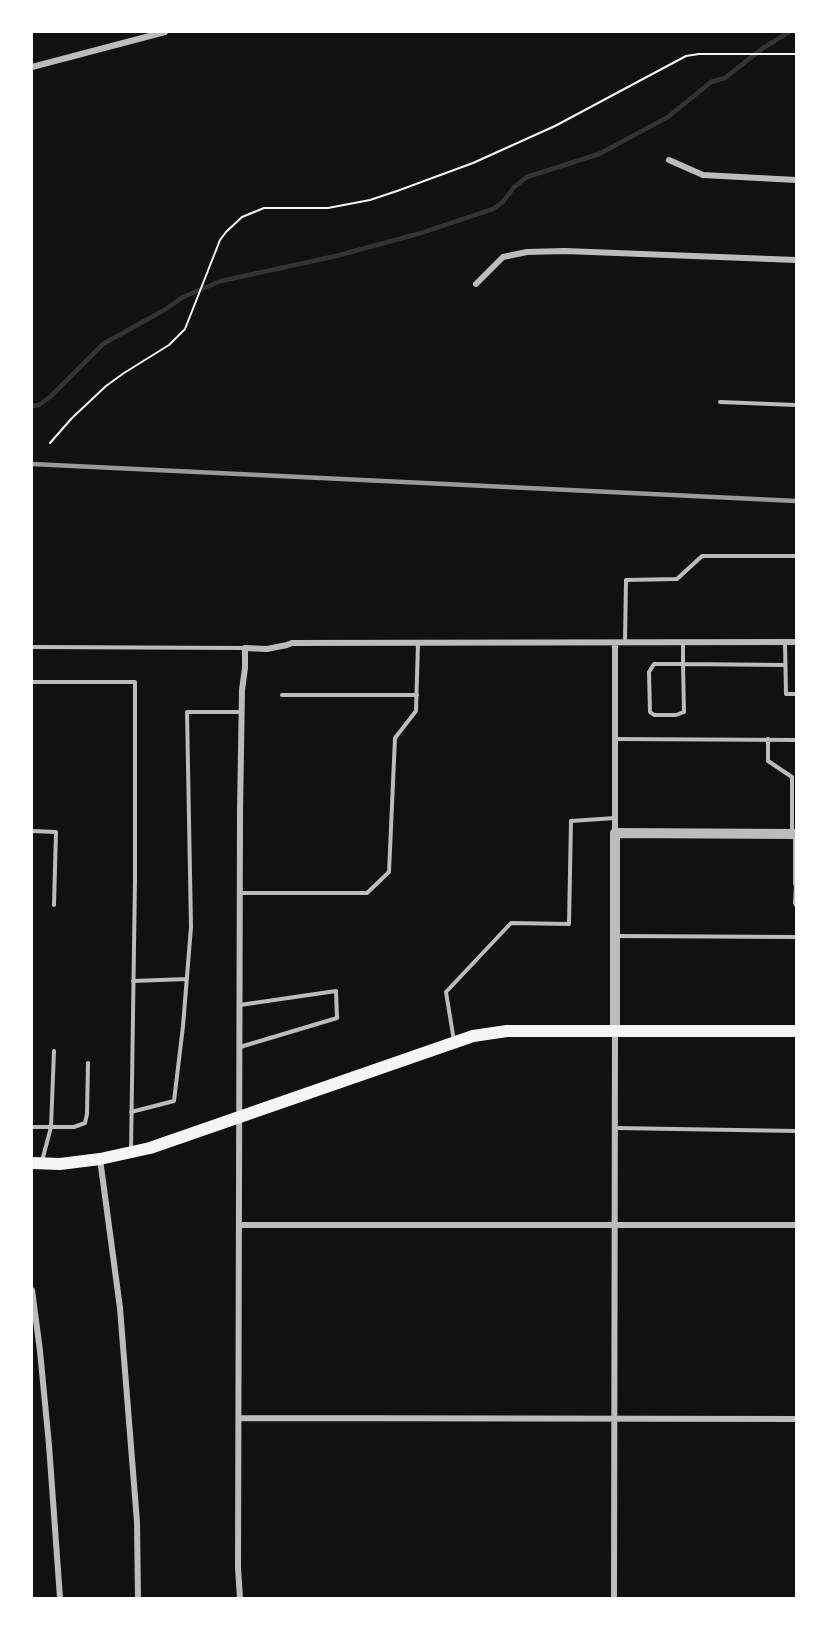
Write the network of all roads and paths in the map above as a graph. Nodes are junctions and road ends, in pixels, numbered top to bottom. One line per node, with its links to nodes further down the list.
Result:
1 (165, 32): 3 (street)
2 (796, 54): 10 (path)
3 (32, 67)
4 (669, 160): 5 (street)
5 (796, 180)
6 (796, 260): 7 (street)
7 (476, 284)
8 (720, 402): 9 (lane)
9 (796, 405)
10 (50, 443)
11 (796, 556): 17 (lane)
12 (683, 642): 13 (street); 17 (street); 20 (lane)
13 (785, 642): 14 (street); 21 (lane)
14 (796, 642)
15 (418, 643): 16 (street); 19 (street); 25 (lane)
16 (615, 643): 17 (street); 27 (street)
17 (625, 643)
18 (32, 647): 19 (lane)
19 (245, 648): 26 (street)
20 (683, 664): 20 (lane); 21 (lane)
21 (785, 665): 23 (lane)
22 (32, 682): 41 (lane)
23 (796, 694)
24 (282, 695): 25 (lane)
25 (417, 695): 35 (lane)
26 (242, 712): 35 (street); 40 (lane)
27 (615, 738): 28 (lane); 30 (street)
28 (768, 740): 29 (lane); 33 (lane)
29 (796, 740)
30 (615, 818): 32 (street); 45 (lane)
31 (32, 831): 36 (lane)
32 (615, 833): 33 (street); 38 (street)
33 (794, 834): 34 (lane)
34 (796, 884): 37 (lane)
35 (240, 893): 42 (street)
36 (54, 905)
37 (796, 905)
38 (615, 936): 39 (lane); 43 (street)
39 (796, 937)
40 (187, 979): 41 (lane); 49 (lane)
41 (133, 981): 49 (lane)
42 (240, 1005): 46 (street); 46 (lane)
43 (615, 1031): 44 (main road); 45 (main road); 53 (street)
44 (796, 1031)
45 (454, 1041): 50 (main road)
46 (240, 1047): 50 (street)
47 (54, 1051): 52 (lane)
48 (88, 1063): 52 (lane)
49 (131, 1112): 55 (lane)
50 (240, 1116): 55 (main road); 58 (street)
51 (32, 1127): 52 (lane)
52 (51, 1127): 57 (lane)
53 (615, 1128): 54 (lane); 59 (street)
54 (796, 1131)
55 (131, 1153): 56 (main road)
56 (100, 1159): 57 (main road); 66 (street)
57 (36, 1164)
58 (239, 1225): 59 (street); 62 (street)
59 (615, 1225): 60 (street); 63 (street)
60 (796, 1225)
61 (32, 1290): 65 (street)
62 (240, 1418): 63 (street); 67 (street)
63 (614, 1418): 64 (street); 68 (street)
64 (796, 1419)
65 (60, 1599)
66 (138, 1599)
67 (240, 1599)
68 (614, 1599)

